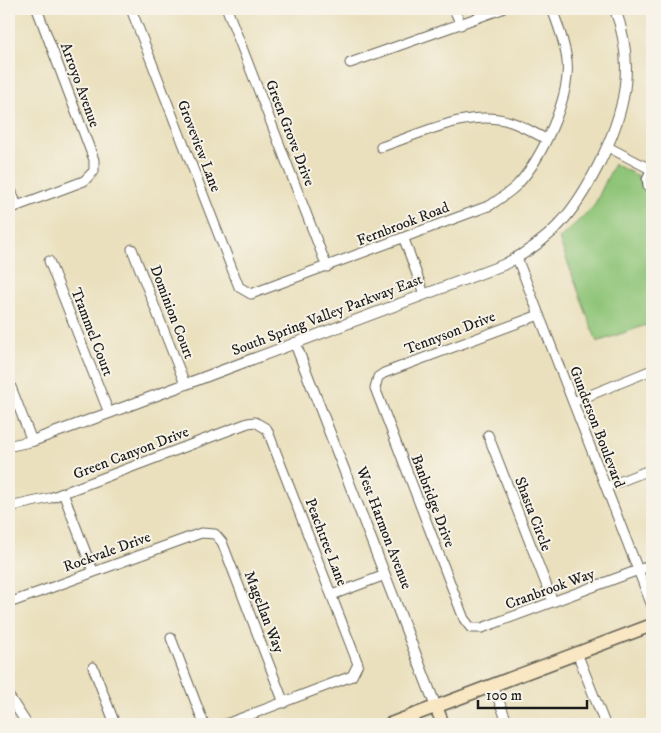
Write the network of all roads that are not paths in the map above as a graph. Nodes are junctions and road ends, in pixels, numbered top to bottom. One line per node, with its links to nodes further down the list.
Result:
1 (37, 9): 16 (street, Arroyo Avenue)
2 (131, 9): 22 (street, Groveview Lane)
3 (227, 9): 21 (street, Green Grove Drive)
4 (454, 9): 8 (street)
5 (502, 9): 8 (street)
6 (552, 9): 10 (street, Fernbrook Road)
7 (615, 9): 12 (street, South Spring Valley Parkway East)
8 (461, 24): 9 (street)
9 (350, 64)
10 (546, 139): 11 (street); 17 (street, Fernbrook Road)
11 (381, 147)
12 (608, 147): 13 (street); 19 (street, South Spring Valley Parkway East)
13 (650, 169): 15 (lane)
14 (9, 184): 16 (street)
15 (652, 191)
16 (13, 208)
17 (404, 238): 21 (street, Fernbrook Road); 23 (street)
18 (132, 249): 29 (street, Dominion Court)
19 (517, 258): 23 (street, South Spring Valley Parkway East); 24 (street, Gunderson Boulevard)
20 (50, 260): 31 (street, Trammel Court)
21 (327, 267): 22 (street, Fernbrook Road)
22 (244, 291)
23 (424, 294): 25 (street, South Spring Valley Parkway East)
24 (539, 315): 28 (street, Tennyson Drive); 30 (street, Gunderson Boulevard)
25 (294, 343): 29 (street, South Spring Valley Parkway East); 44 (street, West Harmon Avenue)
26 (652, 370): 30 (street)
27 (9, 382): 34 (street)
28 (375, 382): 50 (street, Banbridge Drive)
29 (185, 384): 31 (street, South Spring Valley Parkway East)
30 (573, 402): 37 (street, Gunderson Boulevard)
31 (109, 413): 34 (street, South Spring Valley Parkway East)
32 (262, 425): 38 (street, Green Canyon Drive); 45 (street, Peachtree Lane)
33 (488, 435): 46 (street, Shasta Circle)
34 (32, 441): 35 (street, South Spring Valley Parkway East)
35 (9, 446)
36 (652, 469): 37 (street)
37 (606, 487): 43 (street, Gunderson Boulevard)
38 (63, 493): 39 (street, Green Canyon Drive); 42 (street)
39 (9, 507)
40 (215, 534): 42 (street, Rockvale Drive); 56 (street, Magellan Way)
41 (652, 565): 43 (street, Cranbrook Way)
42 (93, 571): 47 (street, Rockvale Drive)
43 (638, 571): 46 (street, Cranbrook Way); 48 (street, Gunderson Boulevard)
44 (385, 575): 45 (street); 57 (street, West Harmon Avenue)
45 (332, 595): 56 (street, Peachtree Lane)
46 (553, 602): 50 (street, Cranbrook Way)
47 (9, 603)
48 (652, 606)
49 (652, 625): 52 (main road)
50 (471, 628)
51 (171, 638): 60 (street)
52 (577, 654): 54 (main road); 65 (street)
53 (93, 667): 59 (street)
54 (493, 686): 57 (main road); 64 (street)
55 (10, 698): 58 (street)
56 (284, 702): 61 (street)
57 (436, 707): 62 (main road); 63 (main road, West Harmon Avenue)
58 (27, 724)
59 (115, 724)
60 (204, 724)
61 (226, 724)
62 (390, 724)
63 (443, 724)
64 (508, 724)
65 (605, 724)

